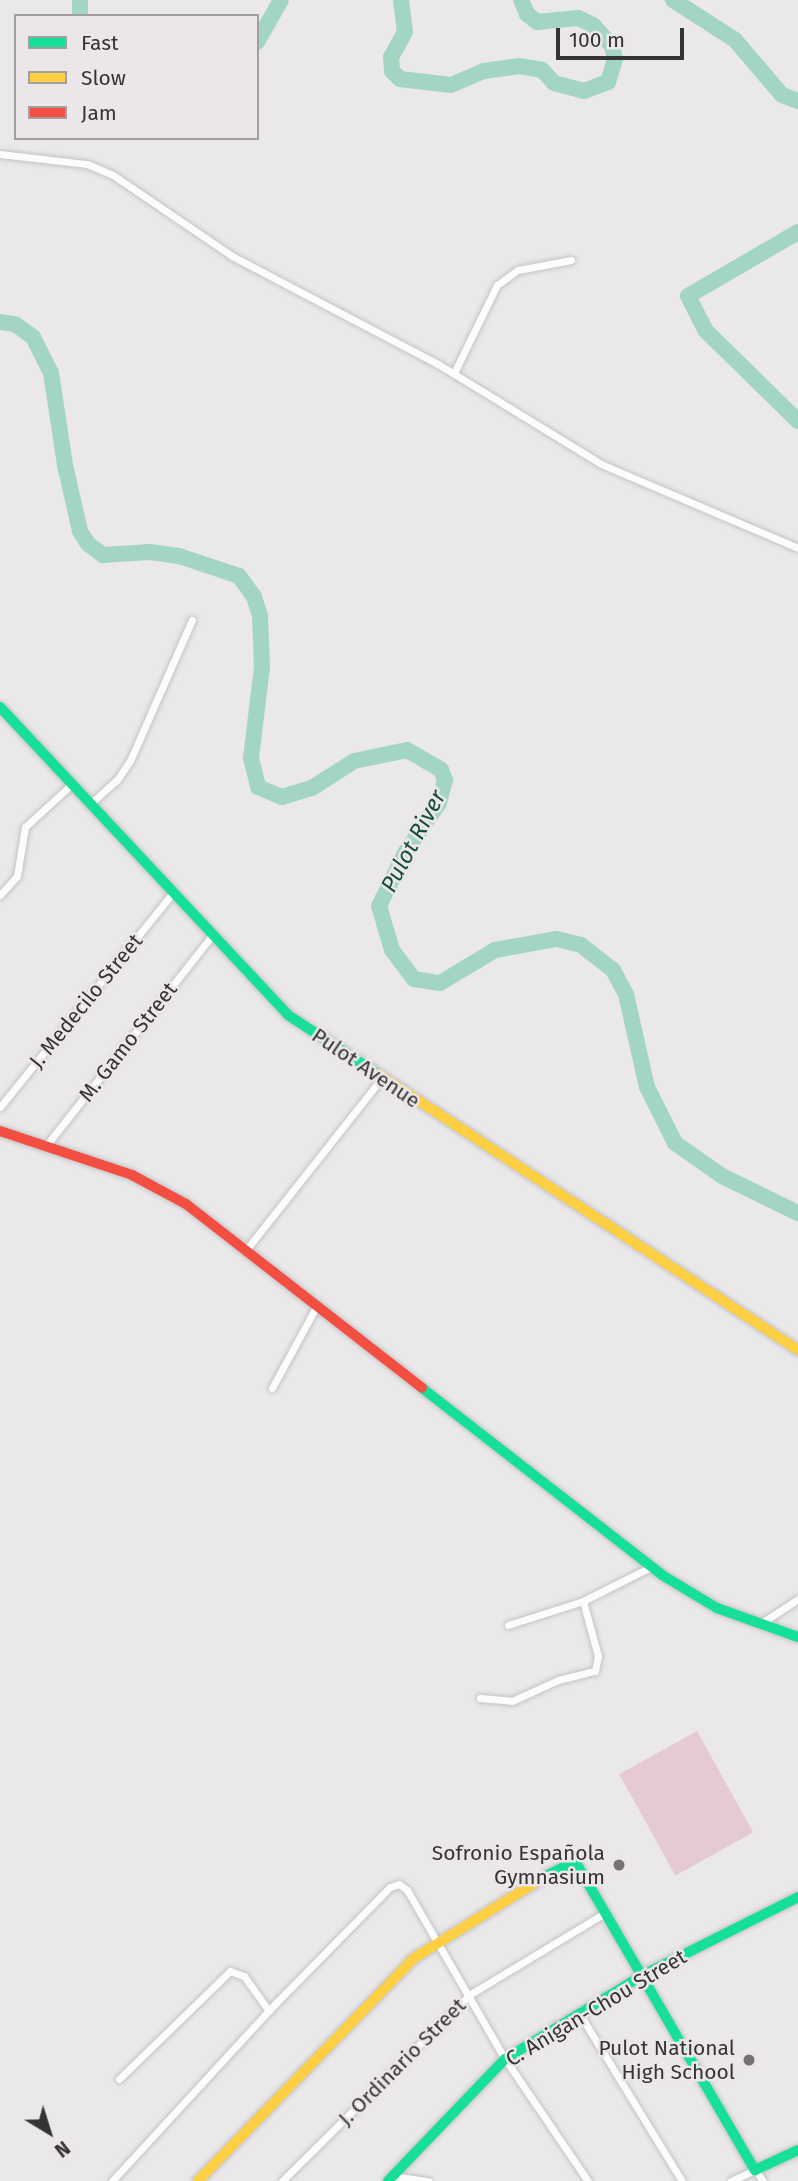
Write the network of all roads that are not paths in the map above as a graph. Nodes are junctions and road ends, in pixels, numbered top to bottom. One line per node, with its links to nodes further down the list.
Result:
1 (0, 154): 3 (street)
2 (571, 260): 3 (street)
3 (454, 373): 4 (street)
4 (798, 548)
5 (192, 620): 8 (street)
6 (0, 707): 7 (street, Pulot Avenue)
7 (72, 784): 8 (street, Pulot Avenue); 9 (street)
8 (90, 804): 10 (street, Pulot Avenue)
9 (0, 894)
10 (172, 894): 11 (street, Pulot Avenue); 13 (street, J. Medecilo Street)
11 (211, 937): 12 (street, Pulot Avenue); 15 (street, M. Gamo Street)
12 (381, 1079): 16 (street); 18 (street, Pulot Avenue)
13 (0, 1107)
14 (0, 1131): 15 (street)
15 (45, 1147): 16 (street)
16 (246, 1251): 17 (street)
17 (316, 1307): 19 (street); 20 (street)
18 (798, 1350)
19 (272, 1388)
20 (651, 1567): 22 (street); 24 (street)
21 (798, 1599): 24 (street)
22 (583, 1601): 23 (street); 26 (street)
23 (508, 1625)
24 (760, 1625): 25 (street)
25 (798, 1637)
26 (480, 1698)
27 (798, 1897): 30 (street, C. Anigan-Chou Street)
28 (606, 1913): 29 (street); 30 (street); 31 (street, J. Ordinario Street)
29 (437, 1941): 31 (street); 32 (street); 40 (street)
30 (645, 1974): 33 (street, C. Anigan-Chou Street); 37 (street)
31 (469, 1995): 34 (street); 41 (street, J. Ordinario Street)
32 (269, 2011): 35 (street); 39 (street)
33 (579, 2013): 34 (street, C. Anigan-Chou Street); 44 (street)
34 (505, 2059): 38 (street, C. Anigan-Chou Street); 43 (street)
35 (119, 2079)
36 (798, 2150): 37 (street)
37 (755, 2170): 45 (street); 46 (street)
38 (390, 2179): 42 (street)
39 (113, 2181)
40 (198, 2181)
41 (282, 2181)
42 (429, 2181)
43 (588, 2181)
44 (682, 2181)
45 (731, 2181)
46 (763, 2181)

